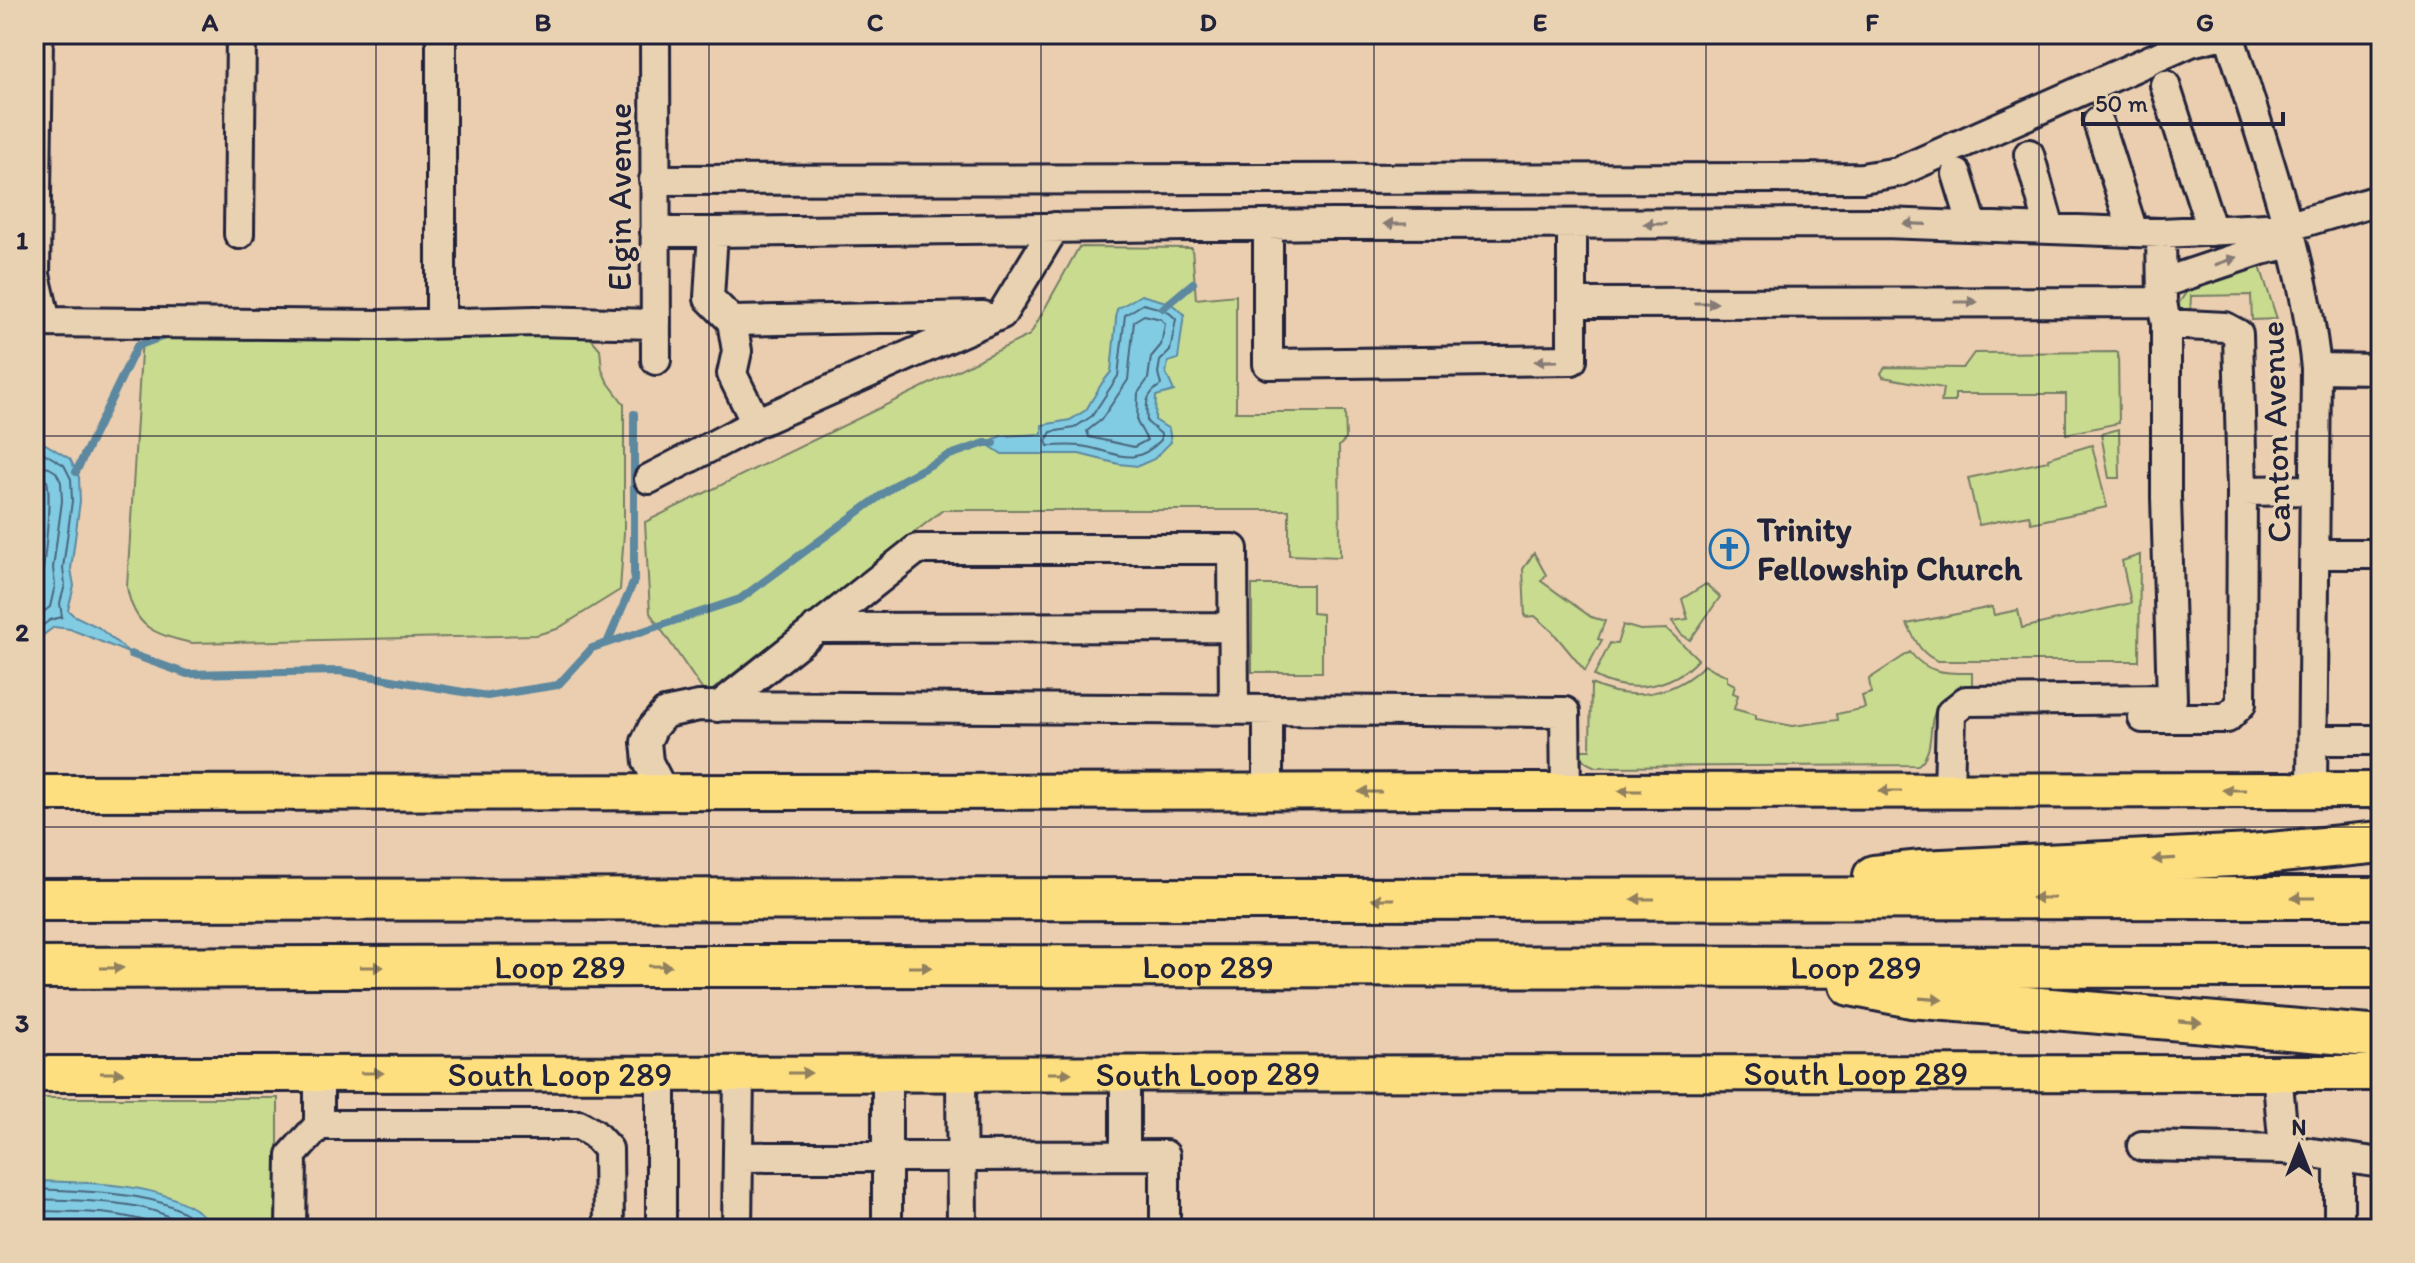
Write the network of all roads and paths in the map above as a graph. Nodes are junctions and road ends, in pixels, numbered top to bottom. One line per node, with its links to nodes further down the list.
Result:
1 (38, 34): 27 (street)
2 (241, 34): 21 (street)
3 (441, 34): 28 (street)
4 (655, 34): 10 (street, Elgin Avenue)
5 (2226, 34): 10 (street); 22 (street, Canton Avenue)
6 (2165, 85): 17 (street)
7 (2098, 122): 20 (street)
8 (2029, 154): 16 (street)
9 (1957, 174): 14 (street)
10 (654, 180): 18 (street, Elgin Avenue)
11 (2381, 199): 22 (street)
12 (1268, 225): 13 (street, one-way to 12); 15 (street); 23 (street, one-way to 12)
13 (1572, 225): 14 (street, one-way to 13); 23 (street)
14 (1973, 226): 16 (street)
15 (1055, 227): 19 (street); 25 (street)
16 (2050, 229): 20 (street)
17 (2212, 231): 20 (street); 22 (street)
18 (655, 232): 19 (street); 29 (street, Elgin Avenue)
19 (713, 232): 26 (street)
20 (2147, 232): 24 (street)
21 (239, 234)
22 (2290, 235): 24 (street, one-way to 22); 31 (street, Canton Avenue)
23 (1572, 303): 24 (street, one-way to 24)
24 (2163, 303): 36 (street); 44 (street)
25 (997, 316): 26 (street); 33 (street)
26 (732, 321): 33 (street)
27 (40, 322): 28 (street)
28 (441, 323): 29 (street)
29 (655, 324): 30 (street, Elgin Avenue)
30 (656, 360)
31 (2316, 368): 32 (street); 35 (street, Canton Avenue)
32 (2381, 369)
33 (756, 423): 34 (street)
34 (649, 479)
35 (2315, 490): 36 (street); 37 (street, Canton Avenue)
36 (2242, 491): 44 (street)
37 (2315, 554): 38 (street); 45 (street, Canton Avenue)
38 (2381, 554)
39 (1233, 627): 40 (street); 40 (street); 42 (street)
40 (816, 628): 41 (street)
41 (718, 707): 42 (street); 53 (street)
42 (1234, 710): 43 (street)
43 (1268, 710): 49 (street); 51 (street)
44 (1951, 713): 50 (street)
45 (2313, 740): 46 (street); 47 (street, Canton Avenue)
46 (2381, 740)
47 (2312, 790): 48 (main road); 50 (main road, one-way to 50)
48 (2381, 790)
49 (1566, 791): 50 (main road, one-way to 49); 51 (main road, one-way to 51)
50 (1949, 791)
51 (1268, 792): 53 (main road)
52 (34, 793): 53 (main road)
53 (664, 793)
54 (2381, 842): 56 (highway, one-way to 56)
55 (2381, 898): 56 (highway, Loop 289, one-way to 56)
56 (1687, 899): 57 (highway, Loop 289, one-way to 57)
57 (34, 900)
58 (2381, 967): 60 (highway, Loop 289)
59 (34, 968): 60 (highway, Loop 289, one-way to 60)
60 (1772, 968): 61 (highway, one-way to 61)
61 (2381, 1037)
62 (2277, 1072): 68 (main road, South Loop 289); 69 (main road, South Loop 289); 73 (street)
63 (319, 1073): 64 (main road, South Loop 289, one-way to 64); 70 (main road, South Loop 289, one-way to 63); 71 (street)
64 (661, 1073): 65 (main road, South Loop 289); 82 (street)
65 (739, 1073): 66 (main road, South Loop 289, one-way to 66); 76 (street)
66 (887, 1073): 67 (main road, South Loop 289); 77 (street)
67 (961, 1073): 68 (main road, South Loop 289, one-way to 68); 74 (street)
68 (1125, 1073): 75 (street)
69 (2381, 1073)
70 (34, 1074)
71 (319, 1125): 80 (street); 81 (street)
72 (2142, 1146): 73 (street)
73 (2284, 1149): 78 (street)
74 (962, 1155): 75 (street); 77 (street); 85 (street)
75 (1125, 1155): 86 (street)
76 (738, 1157): 77 (street); 83 (street)
77 (887, 1157): 84 (street)
78 (2339, 1159): 79 (street); 87 (street)
79 (2381, 1163)
80 (291, 1229)
81 (609, 1229)
82 (661, 1229)
83 (737, 1229)
84 (887, 1229)
85 (962, 1229)
86 (1165, 1229)
87 (2339, 1229)

